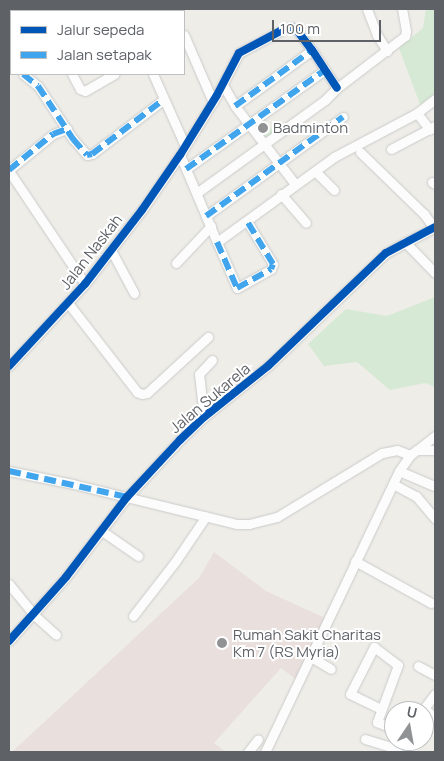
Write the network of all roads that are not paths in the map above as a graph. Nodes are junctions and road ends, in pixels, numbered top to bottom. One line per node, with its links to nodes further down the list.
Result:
1 (367, 9): 5 (street)
2 (402, 9): 5 (street)
3 (185, 37): 15 (street)
4 (312, 50): 6 (street, Jalan Naskah); 11 (street, Jalan Naskah); 16 (street)
5 (387, 51): 12 (street)
6 (325, 70): 12 (street, Jalan Naskah); 19 (street)
7 (24, 75): 21 (street)
8 (73, 75): 9 (street)
9 (113, 75)
10 (153, 75): 13 (street)
11 (222, 85): 15 (street, Jalan Naskah); 16 (street)
12 (337, 88): 22 (street)
13 (163, 100): 21 (street); 24 (street)
14 (435, 100): 17 (street)
15 (212, 102): 24 (street, Jalan Naskah)
16 (235, 106): 19 (street)
17 (417, 113): 20 (street); 29 (street)
18 (343, 117): 26 (street)
19 (249, 124): 22 (street); 27 (street)
20 (432, 128): 23 (street)
21 (67, 129): 28 (street)
22 (263, 143): 26 (street); 32 (street)
23 (391, 149)
24 (183, 150): 27 (street); 41 (street, Jalan Naskah)
25 (360, 152): 38 (street)
26 (279, 163): 30 (street); 34 (street)
27 (186, 169): 32 (street)
28 (9, 171): 44 (street)
29 (315, 171): 30 (street); 31 (street)
30 (295, 184): 33 (street)
31 (334, 190)
32 (198, 192): 34 (street)
33 (282, 194): 35 (street); 36 (street)
34 (206, 216): 37 (street)
35 (247, 221): 39 (street); 39 (street)
36 (306, 223)
37 (211, 226): 39 (street); 42 (street)
38 (434, 227): 40 (street, Jalan Sukarela)
39 (217, 242)
40 (405, 242): 43 (street); 50 (street, Jalan Sukarela)
41 (111, 250): 44 (street, Jalan Naskah); 45 (street)
42 (176, 262)
43 (435, 273)
44 (85, 284): 46 (street, Jalan Naskah)
45 (134, 293)
46 (68, 303): 47 (street); 49 (street, Jalan Naskah)
47 (208, 337)
48 (212, 360): 50 (street)
49 (9, 366)
50 (204, 417): 58 (street, Jalan Sukarela)
51 (435, 436): 53 (street)
52 (435, 450): 53 (street)
53 (413, 452): 55 (street); 59 (street)
54 (9, 471): 58 (street)
55 (399, 471): 56 (street); 57 (street)
56 (393, 484): 60 (street); 63 (street)
57 (435, 486)
58 (127, 497): 59 (street); 61 (street, Jalan Sukarela)
59 (206, 516): 67 (street)
60 (435, 519)
61 (102, 531): 62 (street); 66 (street, Jalan Sukarela)
62 (138, 556)
63 (355, 561): 65 (street); 70 (street)
64 (9, 584): 66 (street)
65 (431, 603)
66 (33, 614): 68 (street); 69 (street, Jalan Sukarela)
67 (132, 616)
68 (56, 635)
69 (9, 641)
70 (311, 656): 72 (street); 80 (street)
71 (418, 666): 73 (street)
72 (331, 669)
73 (435, 675)
74 (381, 709): 74 (street); 75 (street)
75 (384, 725)
76 (258, 739): 79 (street)
77 (365, 739): 78 (street)
78 (384, 744)
79 (248, 752)
80 (266, 752)

